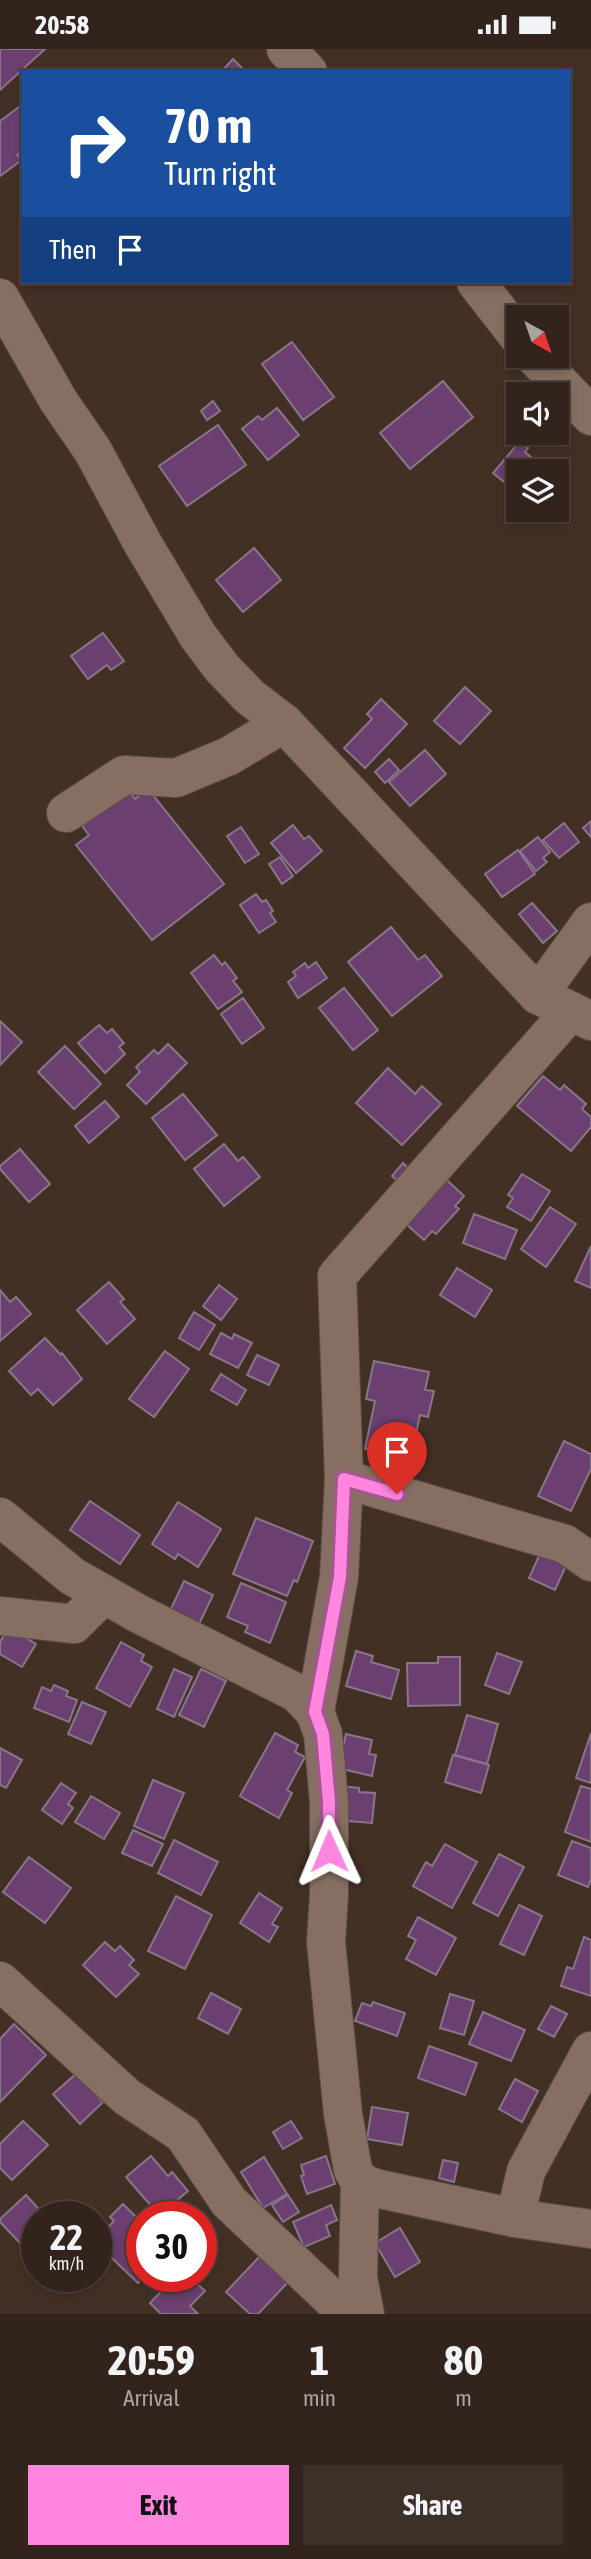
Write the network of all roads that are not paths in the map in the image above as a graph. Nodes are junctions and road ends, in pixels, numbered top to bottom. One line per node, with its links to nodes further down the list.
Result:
1 (286, 49): 2 (street)
2 (305, 70)
3 (478, 284): 5 (street)
4 (0, 297): 8 (street)
5 (506, 321)
6 (545, 368): 7 (street)
7 (591, 416)
8 (284, 723): 9 (street); 11 (street)
9 (66, 813)
10 (591, 922): 11 (street)
11 (567, 1009): 12 (street)
12 (344, 1479): 14 (street); 17 (street)
13 (0, 1517): 15 (street)
14 (591, 1562)
15 (104, 1594): 16 (street); 17 (street)
16 (0, 1616)
17 (315, 1712): 20 (street)
18 (0, 1981): 23 (street)
19 (591, 2051): 21 (street)
20 (360, 2182): 21 (street); 24 (street)
21 (515, 2218): 22 (street)
22 (591, 2229)
23 (348, 2314)
24 (365, 2314)

